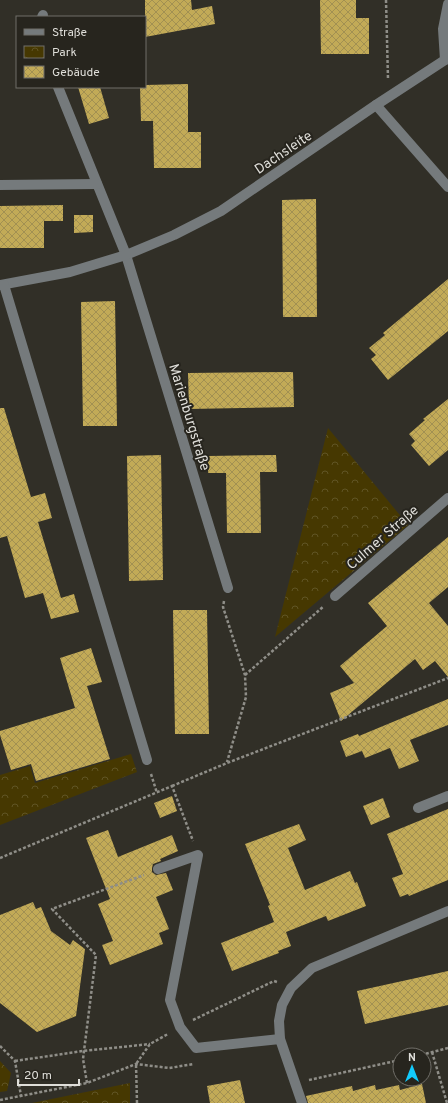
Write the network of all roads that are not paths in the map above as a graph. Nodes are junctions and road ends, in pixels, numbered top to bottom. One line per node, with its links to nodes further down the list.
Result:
1 (448, 4): 2 (street)
2 (446, 59): 4 (street, Dachsleite)
3 (58, 88): 5 (street)
4 (376, 105): 7 (street); 8 (street, Dachsleite)
5 (97, 184): 6 (street); 8 (street)
6 (0, 185)
7 (448, 188)
8 (126, 255): 9 (street, Dachsleite); 11 (street, Marienburgstraße)
9 (2, 285): 13 (street)
10 (448, 498): 12 (street, Culmer Straße)
11 (228, 588)
12 (335, 596)
13 (147, 760)
14 (448, 796): 15 (street)
15 (418, 808)
16 (158, 869): 18 (street)
17 (448, 911): 18 (street)
18 (280, 1040): 19 (street)
19 (302, 1103)

